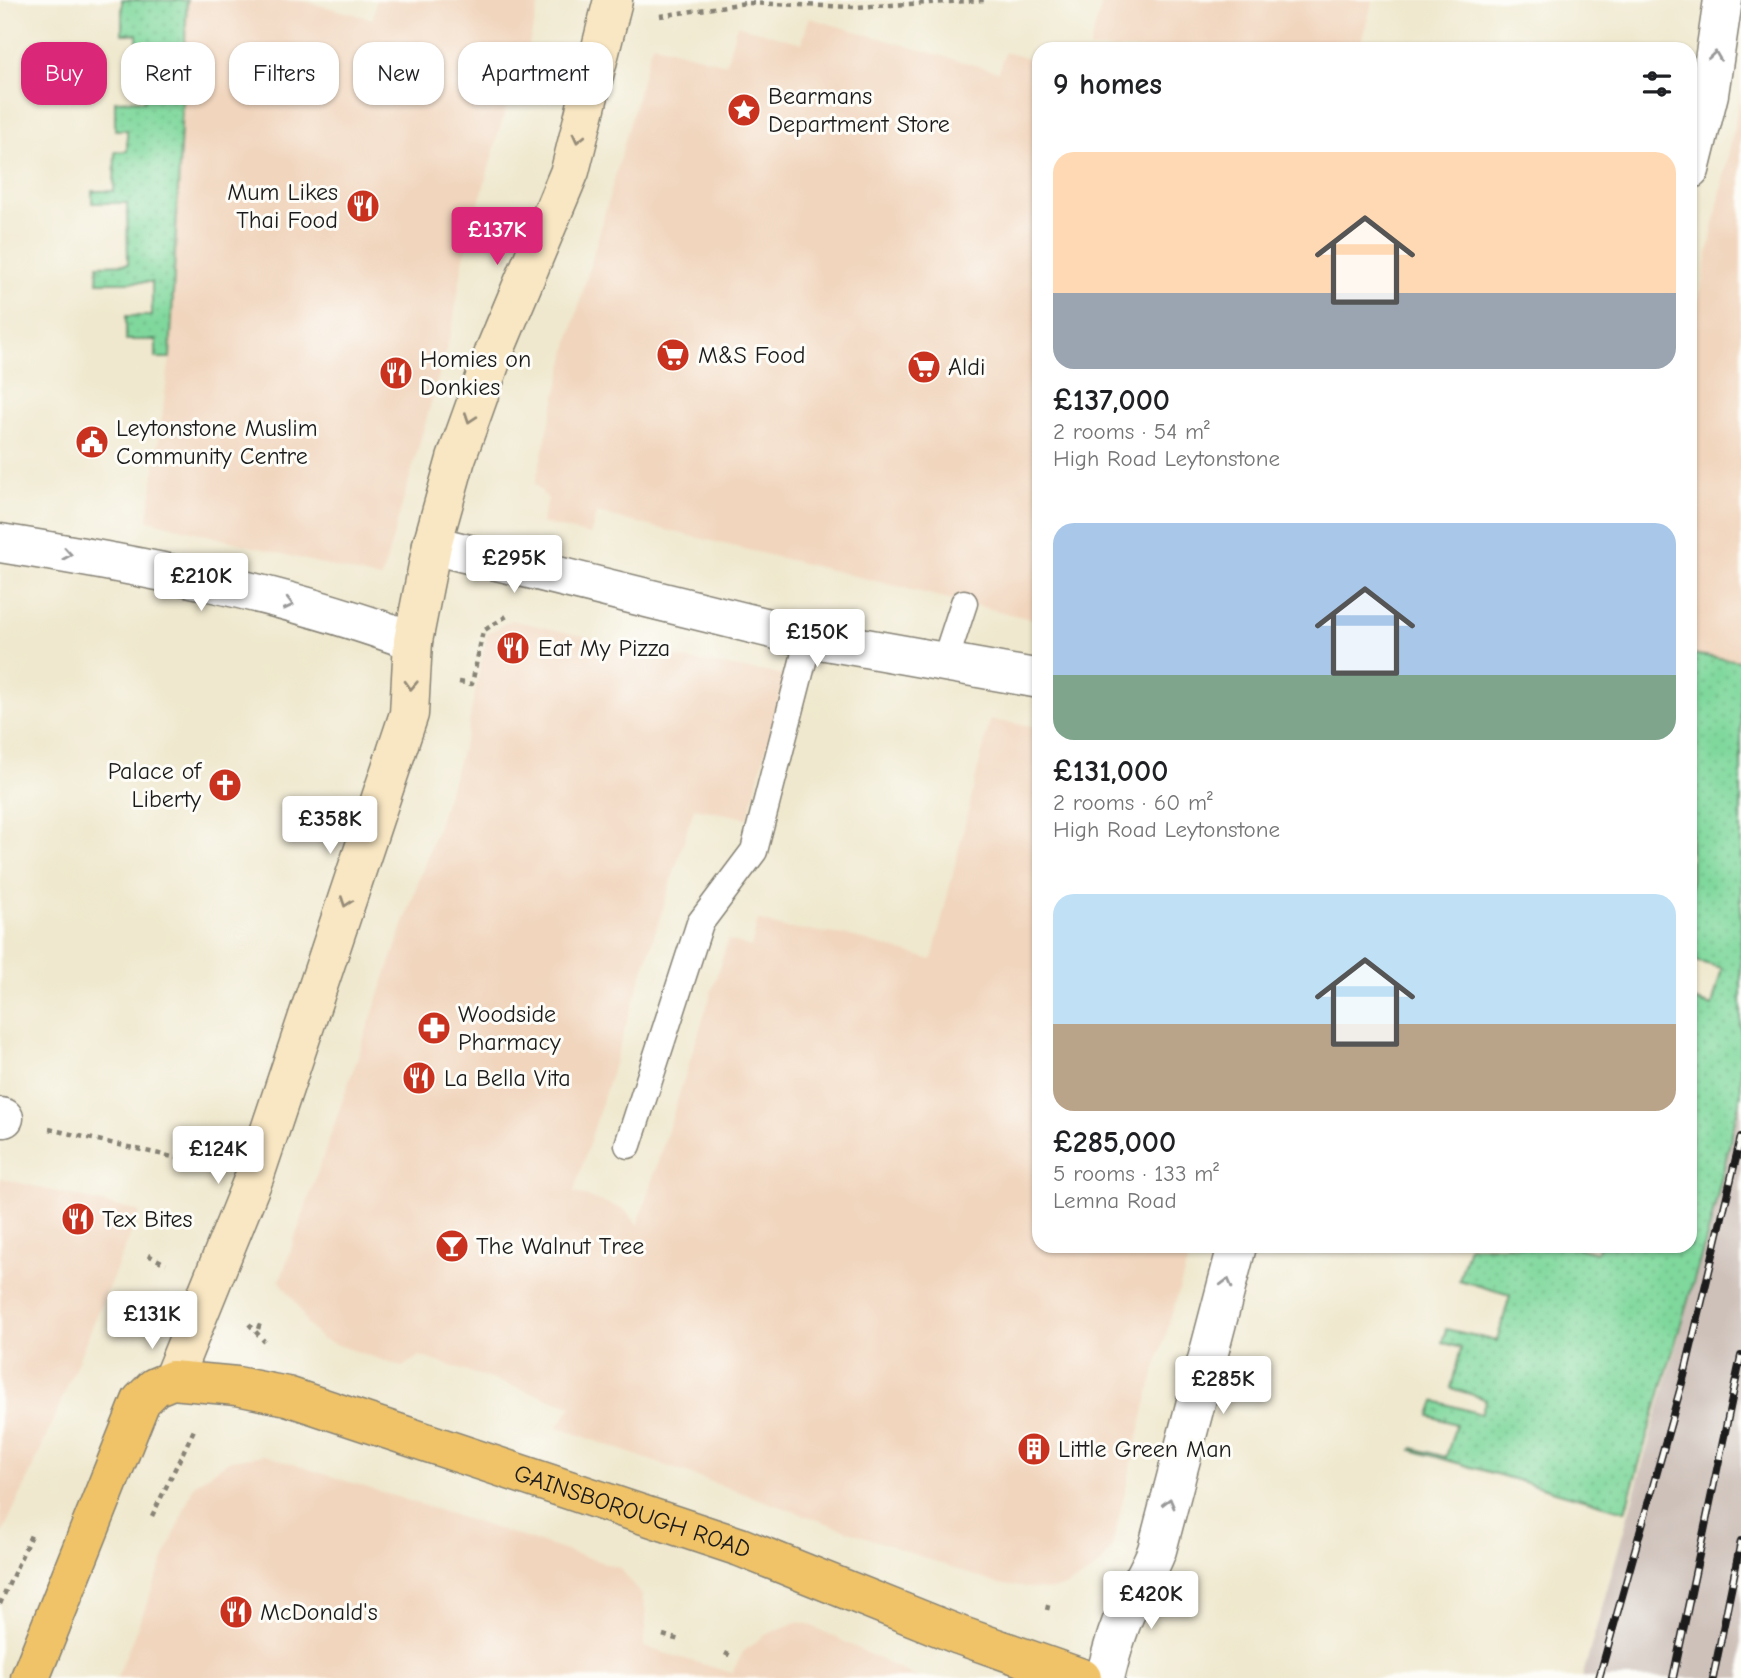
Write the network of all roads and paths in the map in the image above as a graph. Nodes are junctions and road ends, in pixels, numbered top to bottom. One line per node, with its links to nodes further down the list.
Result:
1 (985, 0): 3 (path)
2 (1723, 0): 4 (street, one-way to 2)
3 (612, 4): 6 (street, one-way to 6)
4 (1697, 142)
5 (0, 543): 10 (street, one-way to 10)
6 (432, 545): 9 (street); 10 (street)
7 (964, 603): 11 (lane)
8 (506, 618): 13 (path)
9 (809, 638): 11 (street); 15 (lane)
10 (413, 641): 22 (street, one-way to 22)
11 (945, 661): 12 (street)
12 (1032, 677)
13 (457, 681)
14 (2, 1118): 16 (path)
15 (628, 1145)
16 (192, 1162)
17 (1235, 1253): 33 (street, one-way to 17)
18 (148, 1255): 19 (path)
19 (177, 1269)
20 (261, 1320): 21 (path)
21 (258, 1329)
22 (172, 1380): 31 (main road); 32 (main road, GAINSBOROUGH ROAD)
23 (171, 1480): 24 (path)
24 (176, 1484)
25 (1049, 1602): 26 (path)
26 (1047, 1609)
27 (663, 1635): 28 (path)
28 (679, 1640)
29 (725, 1654): 30 (path)
30 (733, 1657)
31 (30, 1678)
32 (1082, 1678)
33 (1105, 1678)

